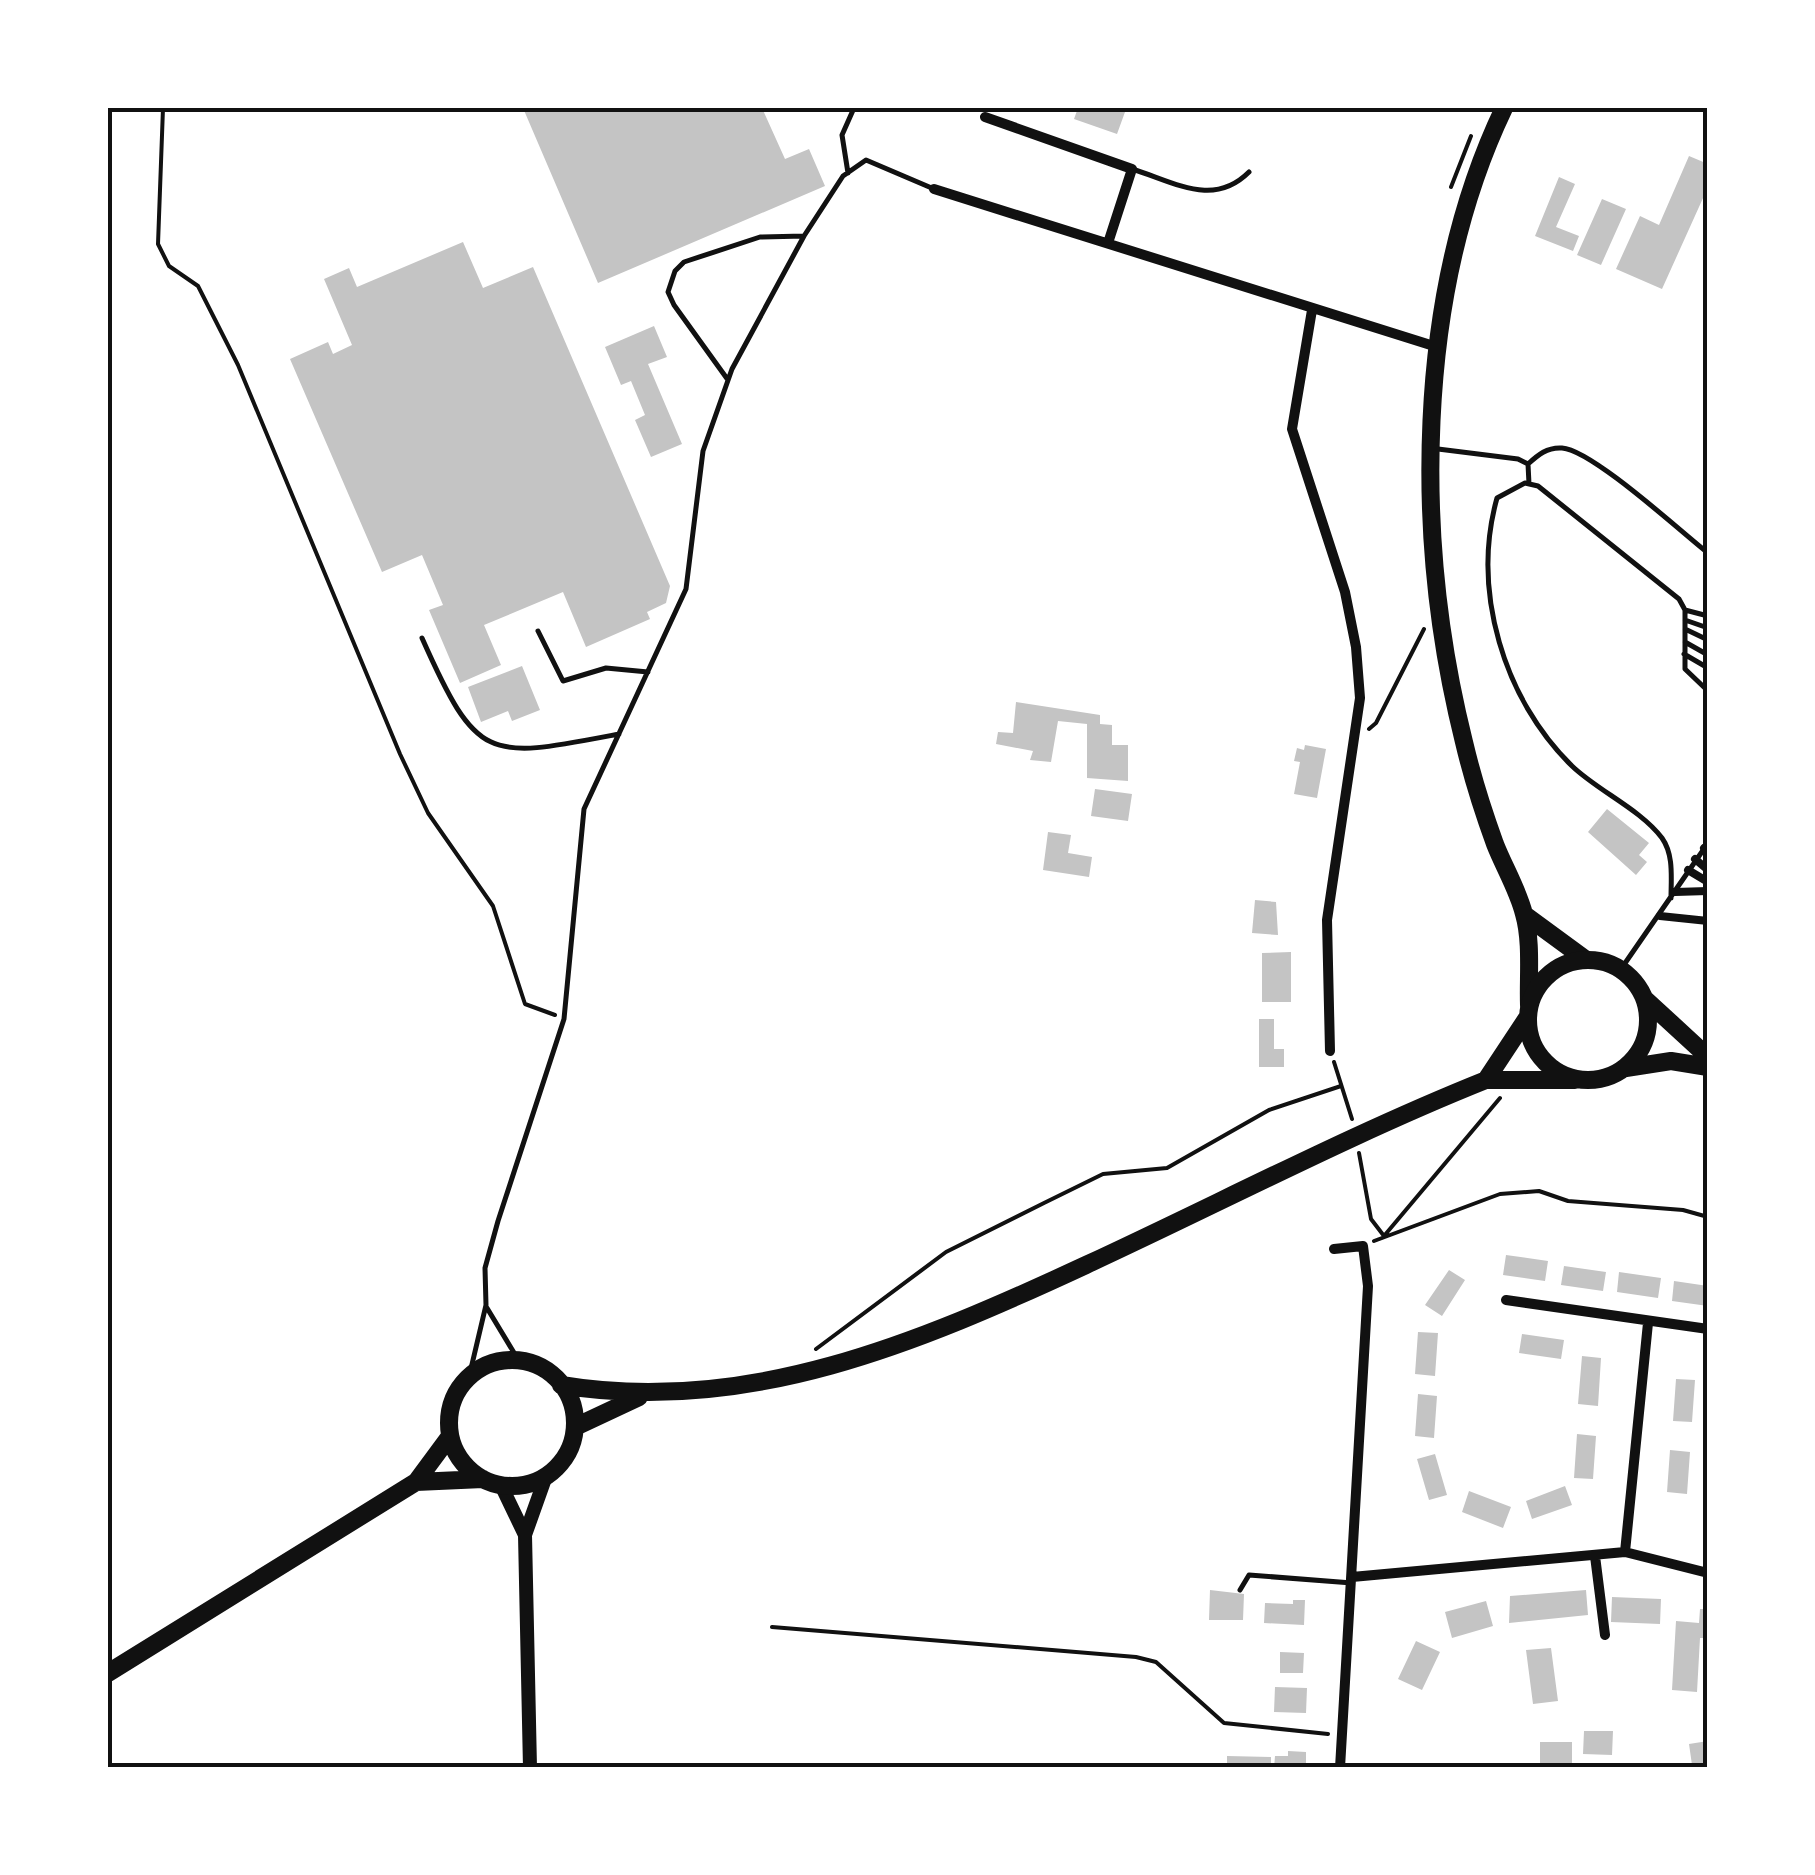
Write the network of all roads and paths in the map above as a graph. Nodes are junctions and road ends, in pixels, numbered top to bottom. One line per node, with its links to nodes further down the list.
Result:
1 (163, 108): 49 (path)
2 (854, 108): 7 (lane)
3 (1504, 108): 12 (main road)
4 (985, 117): 5 (street)
5 (1132, 169): 6 (lane); 10 (street)
6 (1248, 172)
7 (848, 173): 8 (lane); 9 (lane)
8 (934, 189): 10 (street)
9 (804, 236): 13 (lane); 13 (lane)
10 (1108, 243): 11 (street)
11 (1312, 310): 12 (street); 34 (street)
12 (1437, 348): 14 (main road)
13 (728, 380): 31 (lane)
14 (1430, 448): 15 (lane); 19 (main road)
15 (1528, 464): 16 (lane); 17 (lane)
16 (1529, 484): 18 (lane); 41 (lane)
17 (1708, 553)
18 (1685, 610): 20 (lane); 21 (lane)
19 (1441, 611): 34 (path); 42 (main road)
20 (1708, 616)
21 (1685, 620): 22 (lane); 23 (lane)
22 (1708, 628)
23 (1685, 629): 26 (lane); 27 (lane)
24 (538, 631): 31 (lane)
25 (422, 638): 33 (lane)
26 (1708, 640)
27 (1685, 642): 28 (lane); 29 (lane)
28 (1684, 654): 30 (lane); 32 (lane)
29 (1708, 654)
30 (1708, 668)
31 (648, 672): 33 (lane)
32 (1708, 691)
33 (619, 734): 49 (lane)
34 (1353, 740): 50 (street)
35 (1706, 848): 36 (lane)
36 (1695, 860): 37 (lane); 38 (street)
37 (1688, 870): 39 (street); 41 (lane)
38 (1708, 870)
39 (1708, 882)
40 (1708, 891): 41 (street)
41 (1673, 895): 43 (lane)
42 (1525, 916): 45 (main road); 48 (main road)
43 (1660, 916): 44 (street); 46 (lane)
44 (1708, 921)
45 (1586, 960): 46 (main road); 48 (main road)
46 (1621, 969): 47 (main road)
47 (1645, 999): 51 (main road); 53 (main road)
48 (1528, 1011): 55 (main road); 56 (main road)
49 (564, 1019): 65 (lane)
50 (1330, 1050): 57 (path)
51 (1708, 1057)
52 (1708, 1067): 53 (main road)
53 (1626, 1068): 56 (main road)
54 (1519, 1078): 55 (main road); 56 (main road); 61 (path)
55 (1486, 1080): 72 (main road)
56 (1575, 1080)
57 (1342, 1086): 58 (path); 68 (path)
58 (1347, 1094)
59 (1366, 1188): 61 (path)
60 (1708, 1217): 61 (path)
61 (1384, 1236): 62 (path)
62 (1363, 1246): 63 (street); 82 (street)
63 (1334, 1250)
64 (1506, 1300): 66 (street)
65 (486, 1305): 69 (lane); 70 (lane)
66 (1648, 1323): 67 (street); 79 (street)
67 (1708, 1329)
68 (805, 1358)
69 (519, 1361): 70 (main road); 71 (main road)
70 (469, 1376): 74 (main road)
71 (561, 1384): 72 (main road); 73 (main road)
72 (644, 1395): 73 (main road)
73 (574, 1427): 75 (main road)
74 (450, 1436): 76 (main road); 77 (main road)
75 (546, 1476): 77 (main road); 78 (street)
76 (416, 1482): 77 (main road); 86 (main road)
77 (492, 1482): 78 (street)
78 (525, 1536): 88 (street)
79 (1626, 1552): 80 (street); 81 (street)
80 (1595, 1556): 82 (street); 85 (street)
81 (1708, 1573)
82 (1352, 1580): 83 (lane); 87 (street)
83 (1240, 1590)
84 (772, 1627): 87 (path)
85 (1605, 1635)
86 (108, 1673)
87 (1343, 1736): 89 (street)
88 (530, 1768)
89 (1340, 1768)

